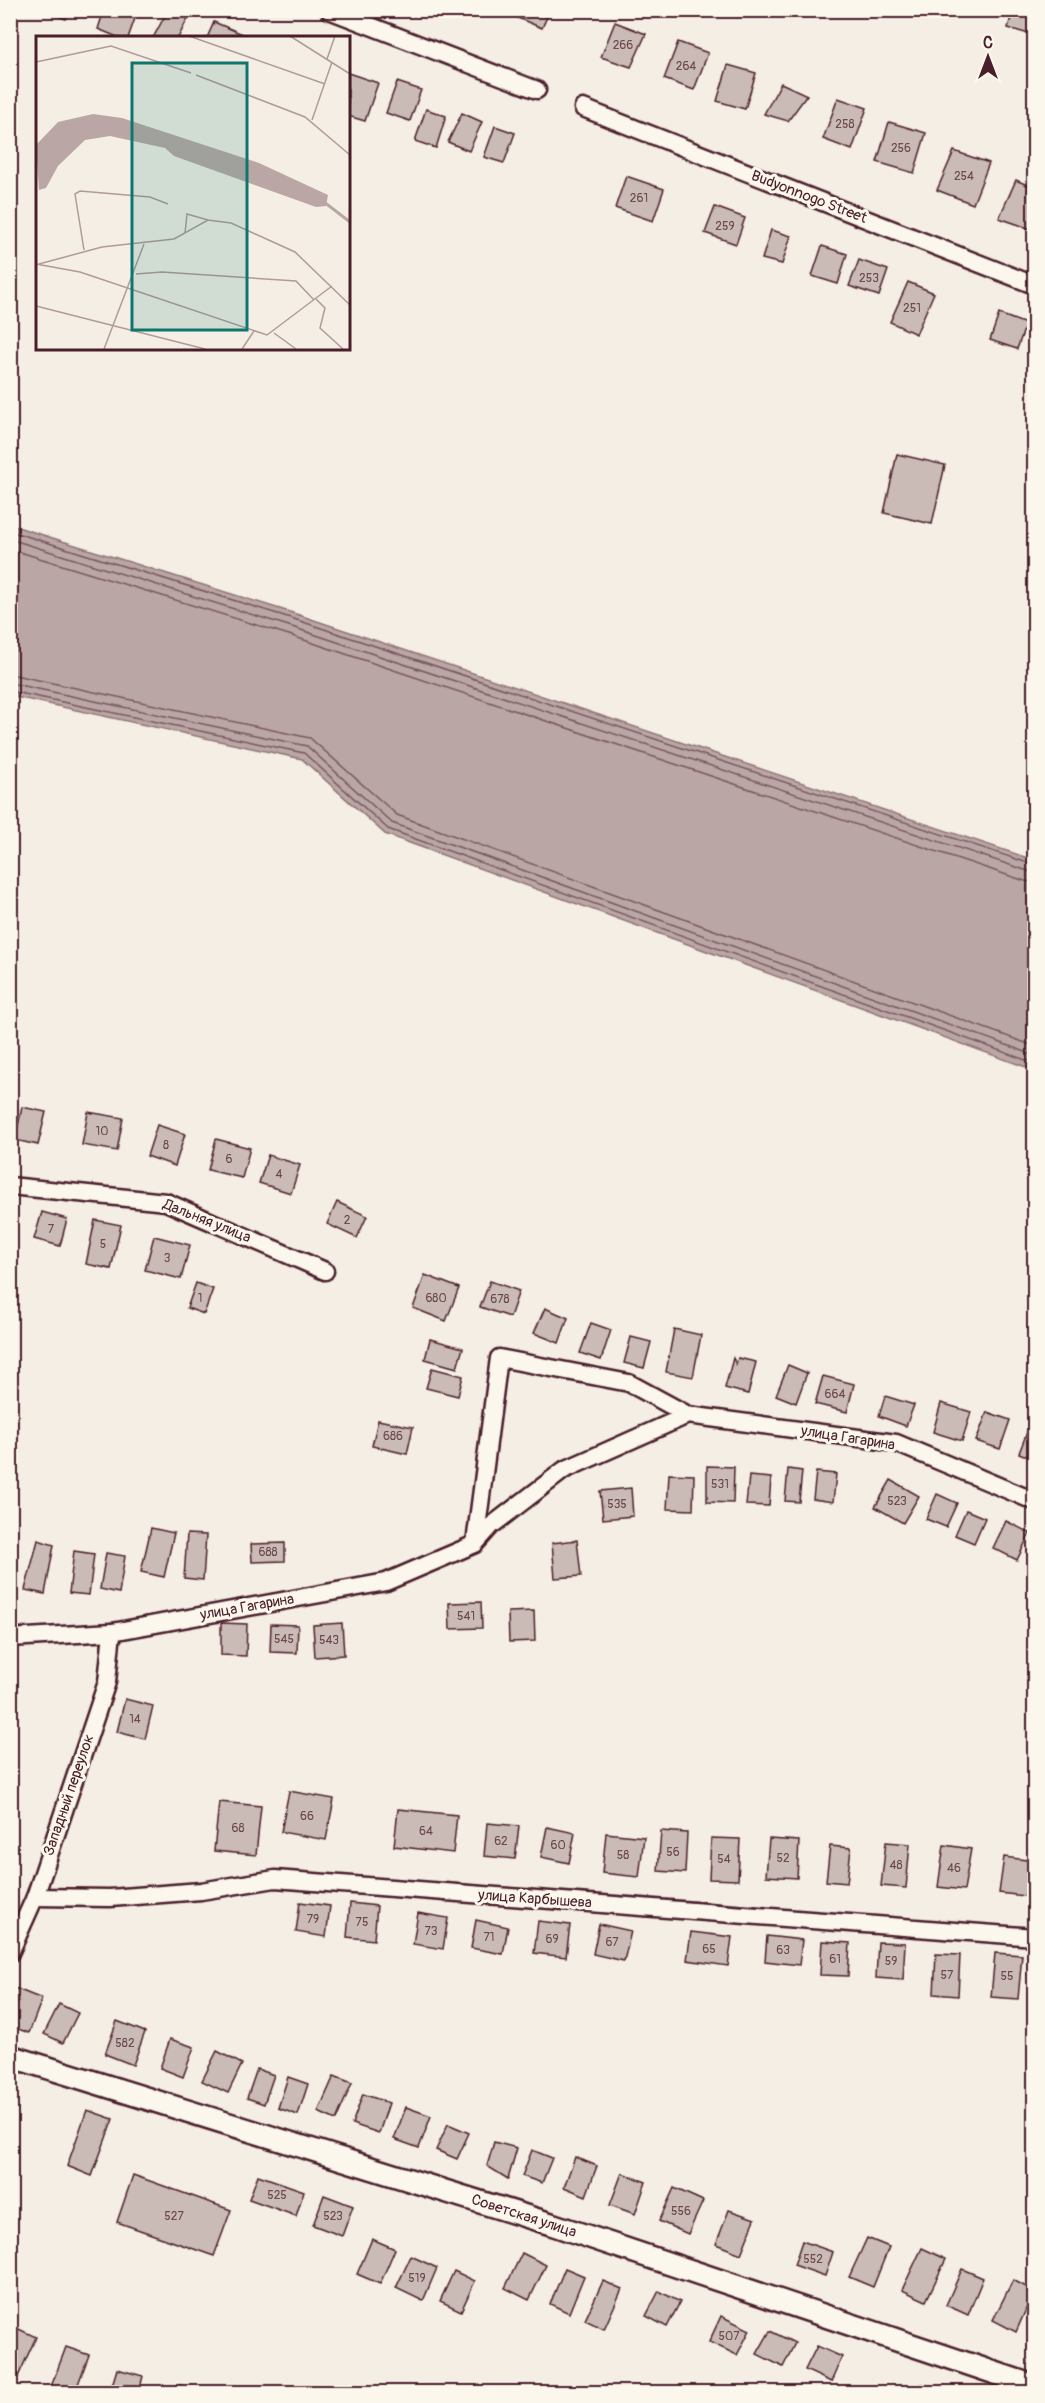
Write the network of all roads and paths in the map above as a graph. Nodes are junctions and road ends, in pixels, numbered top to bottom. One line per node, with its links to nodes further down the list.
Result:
1 (329, 10): 2 (street)
2 (537, 90)
3 (583, 108): 4 (street, Budyonnogo Street)
4 (1035, 285)
5 (10, 1186): 6 (street, Дальняя улица)
6 (325, 1270)
7 (688, 1415): 8 (street, улица Гагарина); 9 (street, улица Гагарина); 9 (street, улица Гагарина)
8 (1035, 1501)
9 (475, 1544): 10 (street, улица Гагарина)
10 (112, 1632): 11 (street, улица Гагарина); 12 (street, Западный переулок)
11 (10, 1638)
12 (35, 1897): 13 (street, улица Карбышева); 14 (street, Западный переулок)
13 (1035, 1937)
14 (10, 1953)
15 (10, 2056): 16 (street, Советская улица)
16 (1035, 2386)

